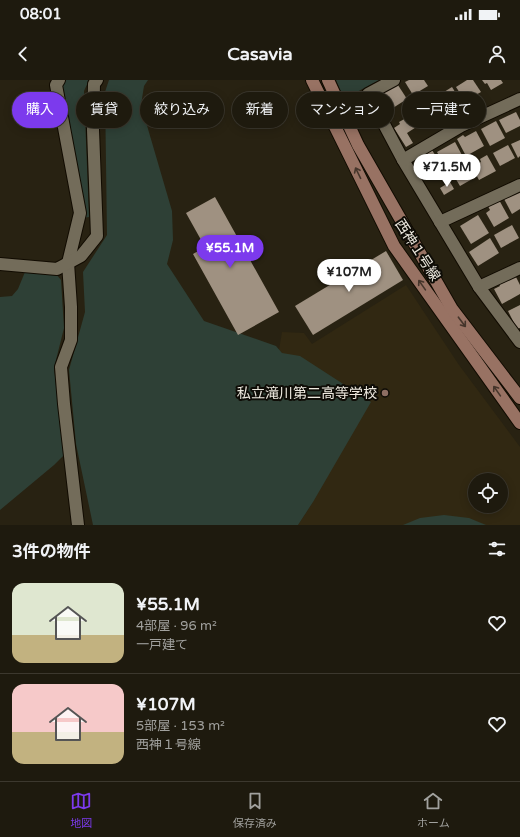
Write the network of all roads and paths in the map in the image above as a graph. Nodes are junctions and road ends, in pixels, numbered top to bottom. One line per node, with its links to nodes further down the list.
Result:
1 (59, 80): 10 (street)
2 (97, 80): 10 (street)
3 (312, 80): 16 (street, 西神１号線, one-way to 3)
4 (328, 80): 15 (street, 西神１号線, one-way to 15)
5 (394, 80): 7 (street)
6 (520, 99): 7 (street)
7 (403, 160): 9 (street)
8 (520, 185): 9 (street)
9 (440, 222): 13 (street)
10 (68, 263): 11 (street); 17 (street)
11 (0, 264)
12 (520, 268): 13 (street)
13 (479, 287): 14 (street)
14 (520, 342)
15 (520, 398)
16 (520, 423)
17 (78, 525)

